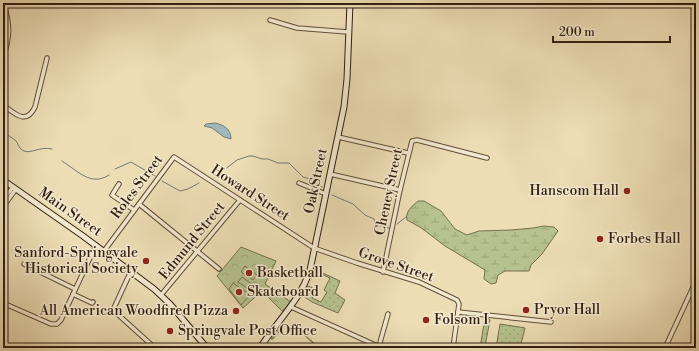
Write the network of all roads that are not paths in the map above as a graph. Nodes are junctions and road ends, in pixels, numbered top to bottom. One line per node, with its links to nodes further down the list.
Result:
1 (4, 3): 5 (street)
2 (350, 3): 4 (main road, Oak Street)
3 (270, 20): 4 (street)
4 (348, 32): 8 (main road, Oak Street)
5 (3, 58)
6 (47, 58): 7 (street)
7 (3, 105)
8 (338, 137): 9 (street); 12 (main road, Oak Street)
9 (408, 153): 11 (street, Cheney Street); 17 (street, Cheney Street)
10 (174, 157): 20 (street, Howard Street); 21 (street, Roles Street)
11 (487, 158)
12 (330, 174): 17 (street); 18 (main road, Oak Street)
13 (3, 180): 16 (main road, Main Street)
14 (299, 183): 18 (street)
15 (120, 184): 23 (street)
16 (14, 188): 19 (street); 22 (street); 24 (main road, Main Street)
17 (400, 190): 31 (street, Cheney Street)
18 (326, 194): 25 (main road, Oak Street)
19 (3, 200)
20 (240, 200): 25 (street, Howard Street); 27 (street, Edmund Street)
21 (139, 204): 23 (street, Roles Street); 27 (street)
22 (3, 207)
23 (134, 210): 26 (street, Roles Street)
24 (96, 245): 26 (main road, Main Street); 33 (street)
25 (314, 248): 31 (street, Grove Street); 38 (main road, Oak Street)
26 (104, 251): 30 (main road, Main Street)
27 (198, 251): 29 (street); 35 (street, Edmund Street)
28 (24, 264): 33 (street)
29 (219, 269)
30 (131, 271): 35 (main road, Main Street); 43 (street)
31 (383, 272): 39 (street, Grove Street)
32 (696, 280): 47 (street)
33 (75, 289): 34 (street)
34 (73, 294): 36 (street); 37 (street)
35 (161, 295): 44 (main road, Main Street)
36 (93, 302)
37 (3, 303)
38 (291, 307): 42 (street); 45 (main road, Oak Street)
39 (458, 312): 41 (street); 46 (street)
40 (388, 314): 42 (street)
41 (551, 322)
42 (380, 347)
43 (155, 348)
44 (207, 348)
45 (260, 348)
46 (453, 348)
47 (665, 348)

